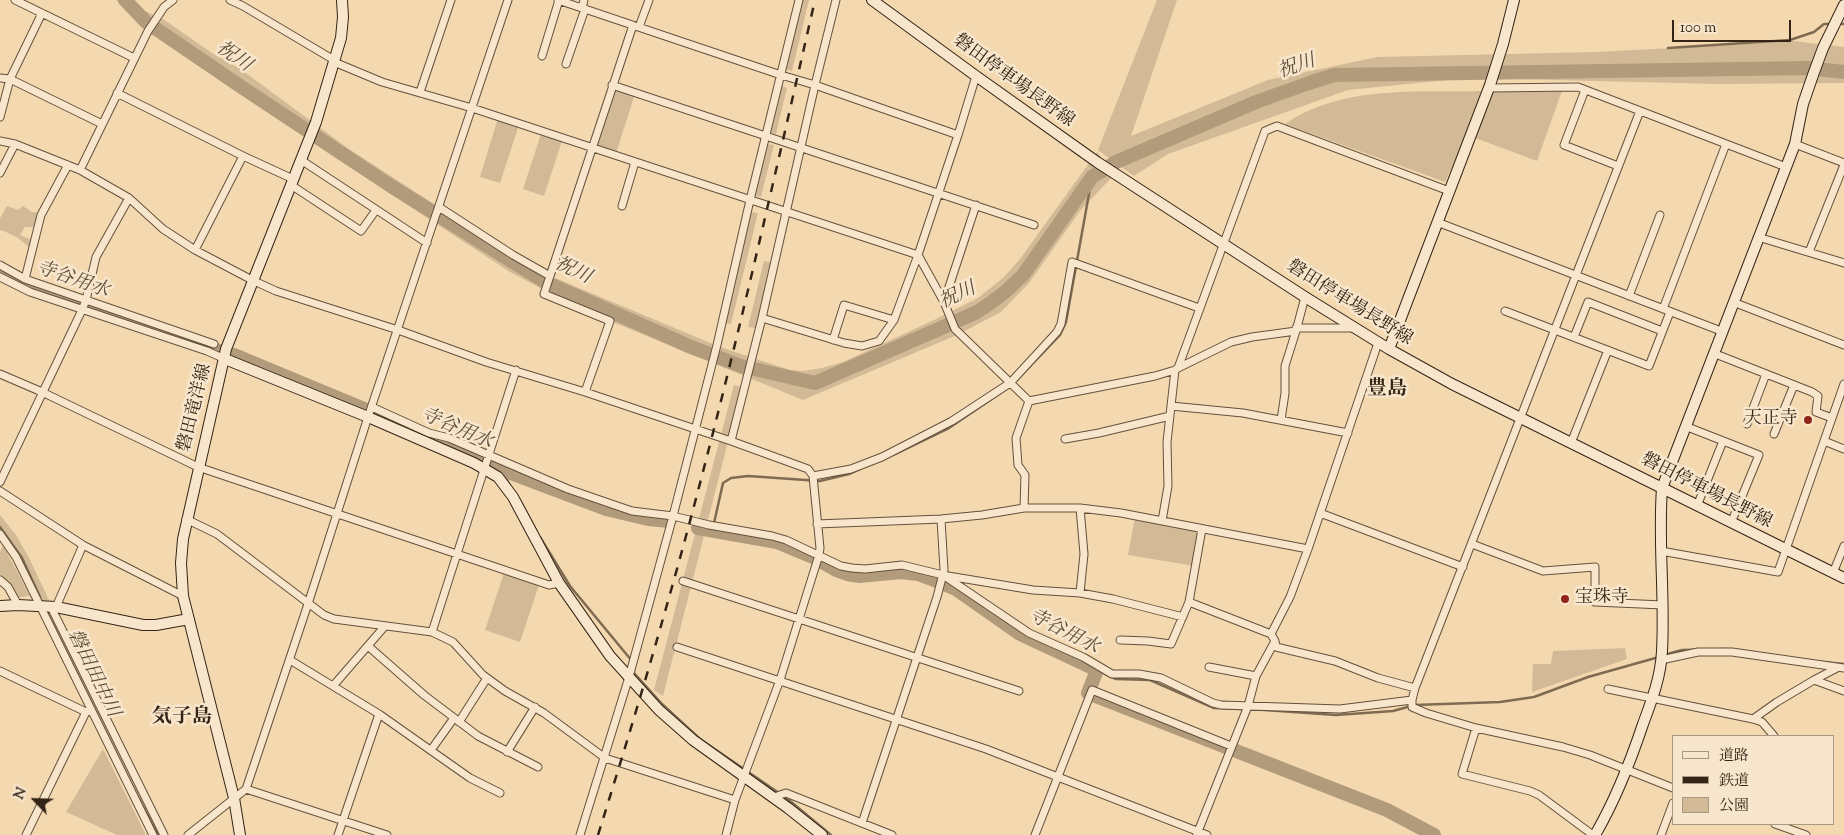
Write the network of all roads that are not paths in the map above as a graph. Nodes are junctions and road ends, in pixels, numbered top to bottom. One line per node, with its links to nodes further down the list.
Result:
1 (15, 0): 16 (street)
2 (173, 0): 20 (street)
3 (230, 0): 21 (street)
4 (342, 0): 21 (street, 磐田竜洋線)
5 (451, 0): 31 (street)
6 (508, 0): 33 (street)
7 (559, 0): 14 (street); 19 (street)
8 (649, 0): 18 (street)
9 (799, 0): 23 (street)
10 (836, 0): 28 (street)
11 (872, 0): 24 (street, 磐田停車場長野線)
12 (1514, 0): 29 (street)
13 (1840, 0): 15 (street)
14 (583, 5): 18 (street); 22 (street)
15 (1844, 5): 17 (street)
16 (42, 13): 20 (street); 26 (street)
17 (1841, 18): 42 (street)
18 (636, 26): 23 (street); 27 (street)
19 (542, 56)
20 (134, 58): 32 (street)
21 (334, 61): 31 (street); 46 (street, 磐田竜洋線)
22 (566, 64)
23 (781, 76): 28 (street); 38 (street)
24 (976, 76): 37 (street); 69 (street, 磐田停車場長野線)
25 (0, 78): 26 (street)
26 (10, 79): 35 (street); 36 (street)
27 (612, 85): 38 (street); 43 (street)
28 (815, 85): 37 (street); 44 (street)
29 (1490, 86): 30 (street); 56 (street)
30 (1585, 90): 34 (street); 50 (street)
31 (420, 92): 33 (street)
32 (117, 93): 36 (street); 45 (street)
33 (472, 108): 43 (street); 61 (street)
34 (1640, 111): 41 (street); 50 (street)
35 (0, 116)
36 (102, 124): 52 (street)
37 (958, 135): 55 (street)
38 (767, 136): 44 (street); 58 (street)
39 (0, 141): 40 (street)
40 (14, 144): 49 (street); 53 (street)
41 (1726, 144): 51 (street); 87 (street)
42 (1794, 144): 48 (street); 51 (street)
43 (592, 148): 47 (street); 76 (street)
44 (801, 148): 55 (street); 63 (street)
45 (243, 156): 54 (street); 70 (street)
46 (301, 160): 54 (street, 磐田竜洋線); 62 (street)
47 (635, 162): 58 (street); 60 (street)
48 (1844, 164): 71 (street)
49 (68, 165): 52 (street); 78 (street)
50 (1618, 166): 75 (street)
51 (1786, 167): 67 (street)
52 (80, 170): 57 (street)
53 (0, 173)
54 (292, 182): 62 (street); 79 (street, 磐田竜洋線)
55 (939, 192): 59 (street); 72 (street)
56 (1449, 192): 65 (street); 69 (street)
57 (129, 198): 70 (street); 82 (street)
58 (750, 200): 63 (street); 124 (street)
59 (976, 205): 66 (street); 83 (street)
60 (622, 206)
61 (439, 207): 68 (street); 76 (street)
62 (376, 210): 68 (street)
63 (786, 213): 72 (street); 89 (street)
64 (1660, 215): 80 (street)
65 (1437, 222): 75 (street); 102 (street)
66 (1034, 225)
67 (1758, 237): 71 (street); 84 (street)
68 (427, 243): 92 (street)
69 (1222, 244): 81 (street, 磐田停車場長野線); 85 (street)
70 (195, 250): 79 (street)
71 (1810, 252): 73 (street)
72 (918, 255): 83 (street); 90 (street)
73 (1844, 263)
74 (0, 265): 78 (street)
75 (1576, 275): 80 (street); 94 (street)
76 (550, 276): 114 (street)
77 (0, 277): 86 (street)
78 (25, 279): 82 (street)
79 (252, 280): 92 (street); 105 (street, 磐田竜洋線)
80 (1629, 296): 87 (street)
81 (1305, 298): 91 (street, 磐田停車場長野線); 93 (street)
82 (86, 300): 86 (street); 100 (street)
83 (944, 302): 110 (street)
84 (1733, 302): 96 (street); 101 (street)
85 (1199, 308): 106 (street); 110 (street)
86 (82, 310): 105 (street); 113 (street)
87 (1666, 310): 95 (street); 96 (street)
88 (1505, 311): 94 (street)
89 (762, 318): 98 (street); 128 (street)
90 (894, 320): 98 (street); 98 (street)
91 (1354, 328): 93 (street); 99 (street, 磐田停車場長野線)
92 (398, 330): 107 (street); 117 (street)
93 (1296, 330): 106 (street); 121 (street)
94 (1555, 330): 97 (street); 119 (street)
95 (1662, 331): 97 (street); 103 (street)
96 (1722, 331): 104 (street)
97 (1574, 337): 103 (street)
98 (833, 340)
99 (1378, 343): 102 (street, 磐田停車場長野線); 125 (street)
100 (214, 344)
101 (1844, 345)
102 (1389, 349): 119 (street, 磐田停車場長野線)
103 (1608, 350): 131 (street)
104 (1713, 353): 109 (street); 123 (street)
105 (225, 359): 117 (street); 134 (street, 磐田竜洋線)
106 (1176, 369): 115 (street); 116 (street)
107 (516, 370): 114 (street); 133 (street)
108 (0, 374): 113 (street)
109 (1766, 374): 112 (street); 122 (street)
110 (1010, 383): 115 (street); 136 (street)
111 (1844, 384): 120 (street)
112 (1794, 385): 120 (street); 126 (street)
113 (42, 392): 134 (street); 137 (street)
114 (585, 392): 124 (street)
115 (1029, 401): 141 (street)
116 (1171, 406): 118 (street); 121 (street)
117 (370, 412): 133 (street); 135 (street); 144 (street)
118 (1170, 416): 127 (street); 148 (street)
119 (1521, 418): 131 (street, 磐田停車場長野線); 153 (street)
120 (1832, 418): 130 (street)
121 (1281, 420): 125 (street)
122 (1747, 424)
123 (1685, 426): 129 (street); 138 (street)
124 (695, 429): 128 (street); 145 (street)
125 (1348, 433): 143 (street)
126 (1774, 434)
127 (1065, 439)
128 (731, 440): 136 (street)
129 (1724, 441): 140 (street); 149 (street)
130 (1824, 442): 132 (street); 157 (street)
131 (1571, 443): 138 (street, 磐田停車場長野線)
132 (1844, 449)
133 (488, 455): 135 (street); 145 (street)
134 (198, 467): 144 (street); 146 (street, 磐田竜洋線)
135 (485, 468): 159 (street); 167 (street)
136 (813, 476): 150 (street)
137 (0, 482)
138 (1662, 488): 140 (street, 磐田停車場長野線); 158 (street)
139 (0, 491): 154 (street)
140 (1697, 506): 149 (street, 磐田停車場長野線)
141 (1024, 508): 142 (street); 147 (street)
142 (1080, 508): 148 (street); 168 (street)
143 (1320, 513): 156 (street); 161 (street)
144 (337, 514): 159 (street); 171 (street)
145 (673, 516): 160 (street); 193 (street)
146 (186, 519): 169 (street, 磐田竜洋線); 171 (street)
147 (941, 519): 150 (street); 163 (street)
148 (1162, 521): 151 (street)
149 (1731, 523): 157 (street, 磐田停車場長野線)
150 (817, 524): 160 (street)
151 (1202, 529): 156 (street); 170 (street)
152 (0, 534): 175 (street)
153 (1472, 544): 161 (street); 173 (street)
154 (83, 545): 169 (street); 175 (street)
155 (1844, 546): 162 (street)
156 (1308, 549): 181 (street)
157 (1786, 550): 158 (street); 162 (street, 磐田停車場長野線)
158 (1661, 552): 173 (street)
159 (457, 554): 167 (street); 180 (street)
160 (819, 555): 163 (street); 178 (street)
161 (1463, 567): 198 (street)
162 (1834, 573): 164 (street, 磐田停車場長野線)
163 (943, 575): 168 (street); 187 (street); 204 (street)
164 (1844, 578)
165 (0, 580): 172 (street)
166 (684, 581): 178 (street)
167 (559, 583): 193 (street)
168 (1080, 593): 176 (street)
169 (183, 596): 177 (street, 磐田竜洋線)
170 (1189, 602): 176 (street); 181 (street)
171 (308, 604): 179 (street); 188 (street)
172 (18, 605): 174 (street); 175 (street)
173 (1663, 605): 186 (street)
174 (0, 606)
175 (47, 606): 177 (street); 206 (street); 234 (street)
176 (1182, 616): 182 (street)
177 (189, 619): 225 (street, 磐田竜洋線)
178 (798, 619): 187 (street); 195 (street)
179 (385, 626): 180 (street); 184 (street)
180 (432, 632): 194 (street)
181 (1271, 634): 183 (street)
182 (1120, 640)
183 (1275, 641): 192 (street); 198 (street)
184 (368, 646): 197 (street); 210 (street)
185 (677, 647): 195 (street)
186 (1662, 656): 190 (street); 202 (street)
187 (916, 658): 200 (street); 208 (street)
188 (290, 660): 197 (street); 222 (street)
189 (1209, 667): 192 (street)
190 (1841, 668): 196 (street)
191 (0, 671): 206 (street)
192 (1256, 676): 204 (street)
193 (629, 677): 216 (street); 219 (street)
194 (487, 678): 205 (street); 210 (street)
195 (780, 680): 208 (street); 219 (street)
196 (1814, 680): 201 (street); 209 (street)
197 (333, 686): 207 (street)
198 (1415, 688): 203 (street)
199 (1608, 689): 202 (street)
200 (1019, 691)
201 (1844, 692)
202 (1652, 698): 209 (street); 218 (street)
203 (1412, 700): 204 (street); 211 (street)
204 (1248, 706): 213 (street)
205 (535, 707): 215 (street); 216 (street)
206 (89, 712): 232 (street); 233 (street)
207 (379, 714): 214 (street); 228 (street)
208 (896, 719): 220 (street); 229 (street)
209 (1753, 719): 212 (street)
210 (456, 720): 214 (street); 215 (street)
211 (1476, 728): 218 (street); 245 (street)
212 (1773, 735)
213 (1231, 746): 220 (street); 231 (street)
214 (431, 750): 223 (street)
215 (507, 752): 217 (street)
216 (605, 758): 226 (street); 239 (street)
217 (538, 767)
218 (1628, 769): 221 (street); 245 (street)
219 (745, 776): 224 (street); 226 (street)
220 (1058, 776): 231 (street); 243 (street)
221 (1672, 788)
222 (246, 789): 225 (street); 228 (street)
223 (500, 792)
224 (774, 797): 229 (street); 241 (street)
225 (234, 798): 235 (street); 236 (street, 磐田竜洋線)
226 (736, 800): 240 (street)
227 (1672, 806): 246 (street)
228 (342, 821): 237 (street); 238 (street)
229 (862, 823): 242 (street)
230 (1781, 825): 247 (street)
231 (1197, 833): 244 (street)
232 (26, 835)
233 (153, 835)
234 (164, 835)
235 (188, 835)
236 (240, 835)
237 (338, 835)
238 (387, 835)
239 (580, 835)
240 (726, 835)
241 (822, 835)
242 (892, 835)
243 (1035, 835)
244 (1207, 835)
245 (1594, 835)
246 (1661, 835)
247 (1806, 835)

